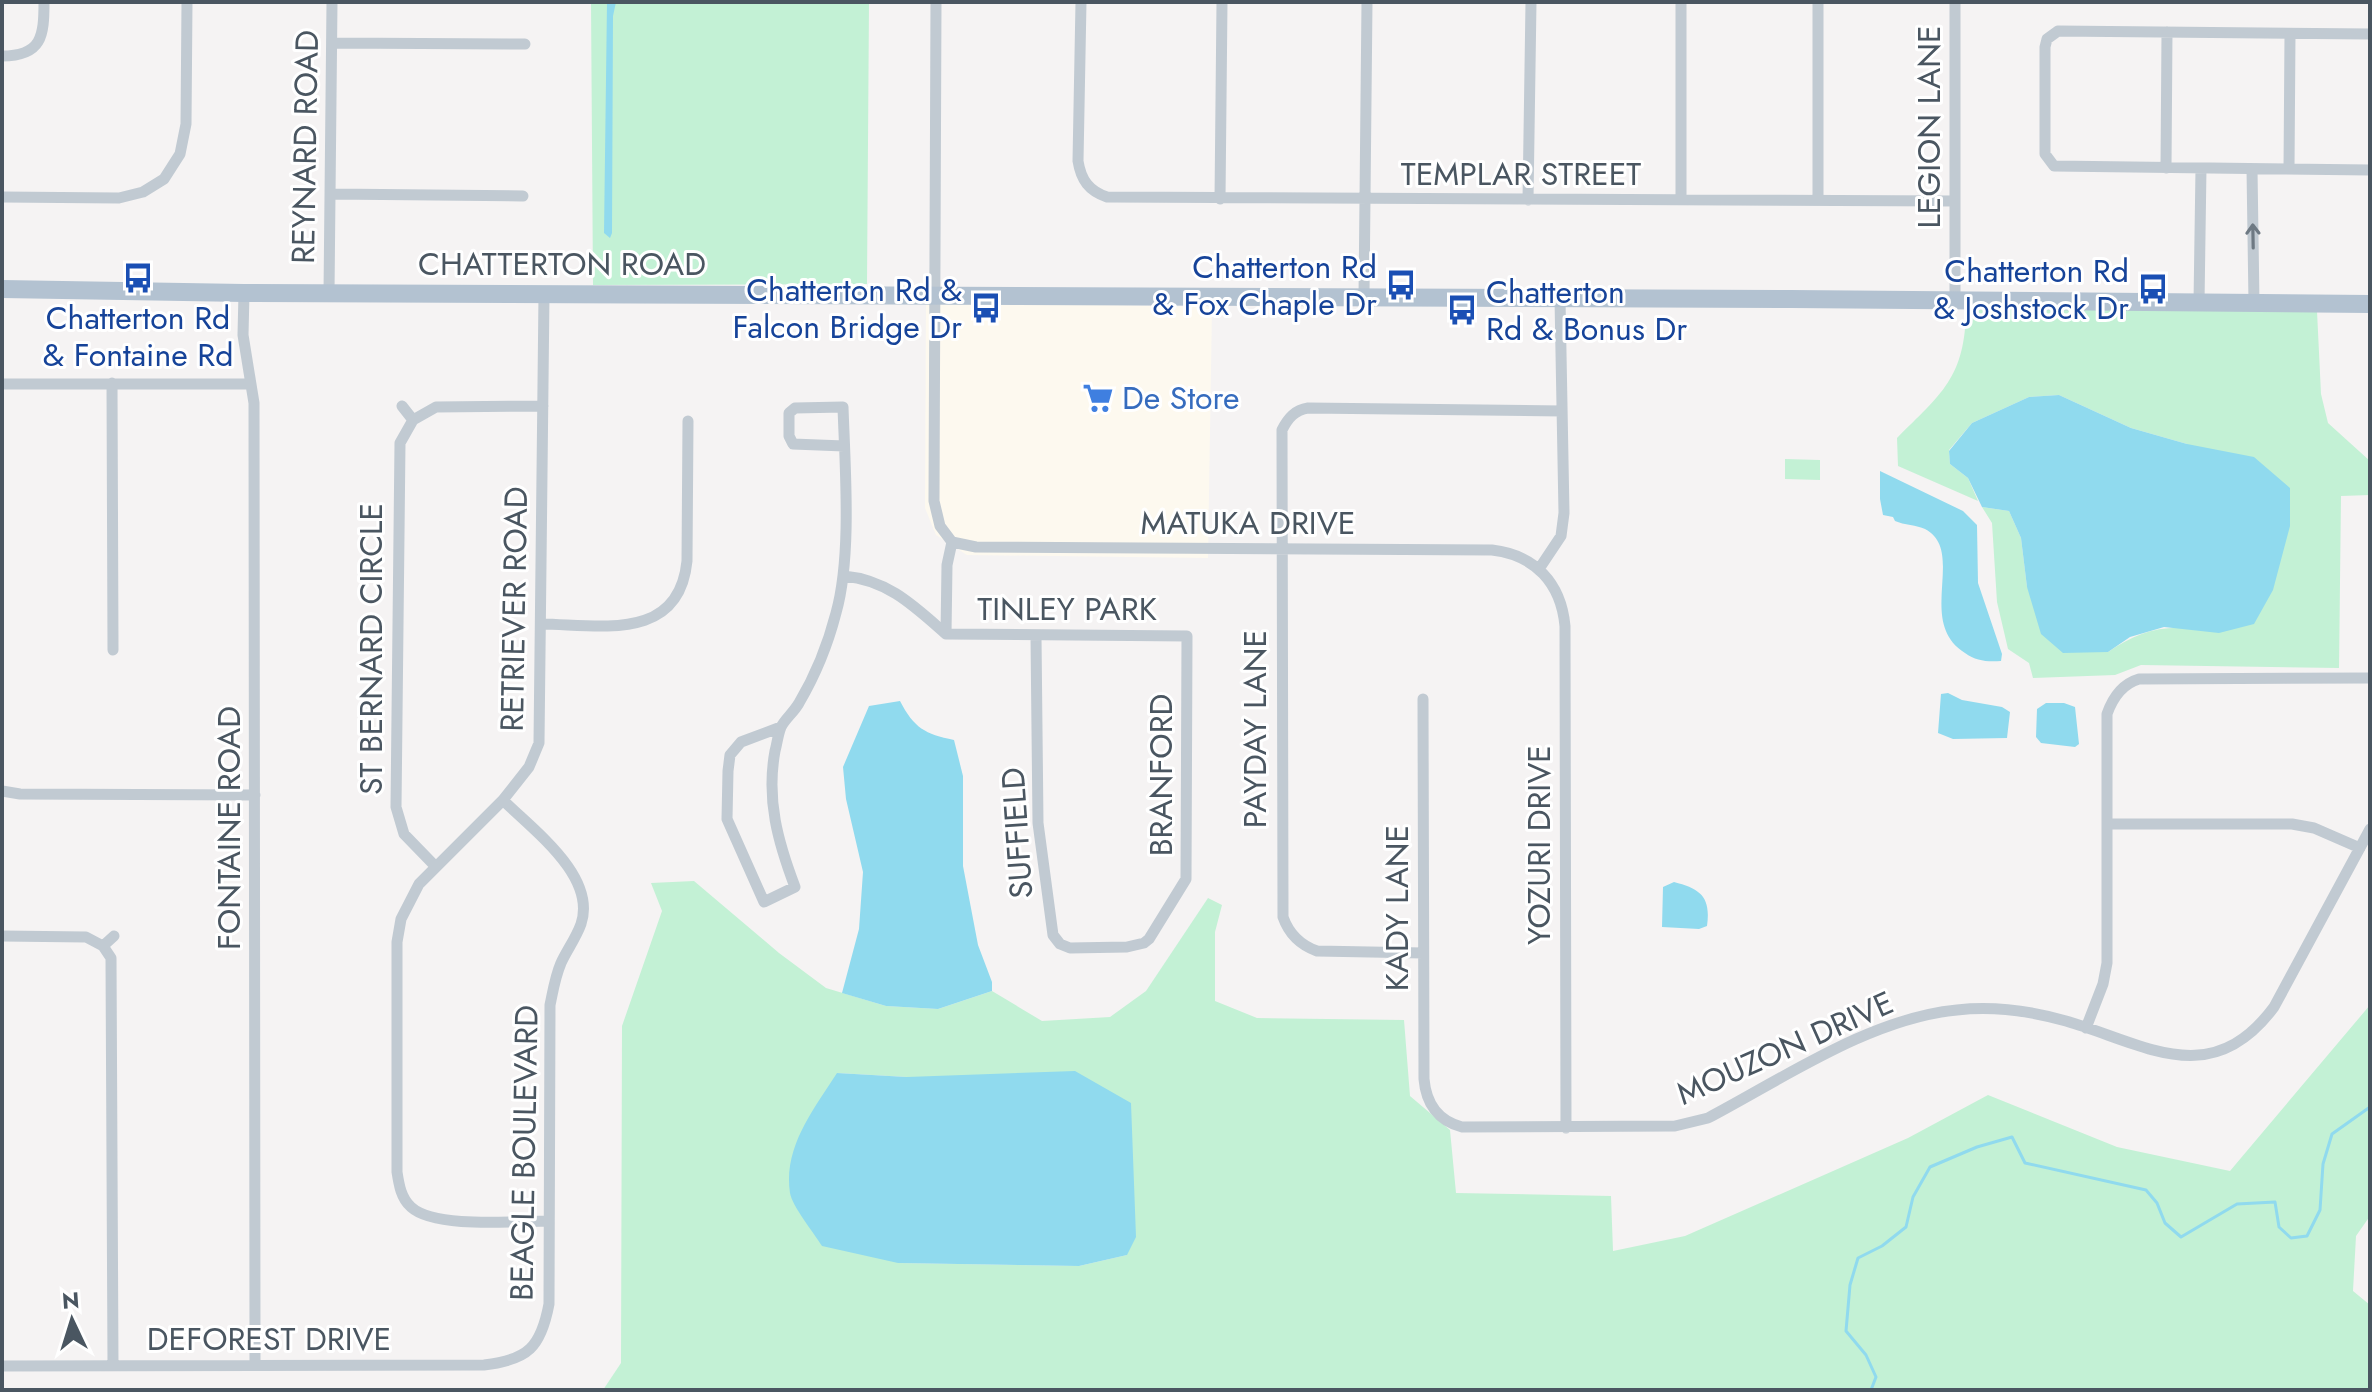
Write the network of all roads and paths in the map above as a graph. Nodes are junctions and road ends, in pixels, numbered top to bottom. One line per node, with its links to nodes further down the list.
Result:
1 (44, 2): 17 (street)
2 (187, 2): 25 (street)
3 (332, 2): 15 (street, REYNARD ROAD)
4 (936, 2): 36 (street)
5 (1081, 2): 26 (street, TEMPLAR STREET)
6 (1222, 2): 26 (street)
7 (1367, 2): 27 (street)
8 (1531, 2): 28 (street)
9 (1681, 2): 29 (street)
10 (1818, 2): 30 (street)
11 (1955, 2): 31 (street, LEGION LANE)
12 (2167, 32): 13 (street); 18 (street); 18 (street)
13 (2290, 34): 14 (street); 21 (street)
14 (2370, 34)
15 (332, 43): 16 (street); 23 (street, REYNARD ROAD)
16 (525, 44)
17 (2, 56)
18 (2166, 168): 19 (street)
19 (2201, 168): 20 (street); 40 (street)
20 (2252, 169): 21 (street); 41 (street, one-way to 20)
21 (2289, 169): 22 (street)
22 (2370, 170)
23 (331, 194): 24 (street); 34 (street, REYNARD ROAD)
24 (523, 196)
25 (2, 197)
26 (1220, 199): 27 (street, TEMPLAR STREET)
27 (1365, 199): 28 (street, TEMPLAR STREET); 37 (street)
28 (1528, 200): 29 (street, TEMPLAR STREET)
29 (1681, 200): 30 (street, TEMPLAR STREET)
30 (1818, 200): 31 (street, TEMPLAR STREET)
31 (1955, 201): 39 (street, LEGION LANE)
32 (2, 289): 33 (main road, CHATTERTON ROAD)
33 (244, 293): 34 (main road, CHATTERTON ROAD); 45 (street, FONTAINE ROAD)
34 (329, 293): 35 (main road, CHATTERTON ROAD)
35 (544, 294): 36 (main road, CHATTERTON ROAD); 47 (street, RETRIEVER ROAD)
36 (934, 296): 37 (main road, CHATTERTON ROAD); 52 (street)
37 (1364, 297): 38 (main road, CHATTERTON ROAD)
38 (1560, 299): 39 (main road, CHATTERTON ROAD); 48 (street)
39 (1955, 301): 40 (main road, CHATTERTON ROAD)
40 (2199, 303): 41 (main road, CHATTERTON ROAD)
41 (2254, 303): 42 (main road, CHATTERTON ROAD)
42 (2370, 304)
43 (112, 383): 44 (street); 45 (street); 60 (street)
44 (2, 384)
45 (251, 384): 65 (street, FONTAINE ROAD)
46 (402, 406): 49 (street)
47 (543, 406): 49 (street); 56 (street, RETRIEVER ROAD)
48 (1562, 411): 53 (street, PAYDAY LANE); 54 (street)
49 (413, 420): 70 (street, ST BERNARD CIRCLE)
50 (688, 421): 56 (street)
51 (844, 446): 51 (street); 55 (street)
52 (952, 542): 53 (street, MATUKA DRIVE); 57 (street, TINLEY PARK)
53 (1280, 549): 54 (street, MATUKA DRIVE); 75 (street, PAYDAY LANE)
54 (1539, 569): 78 (street, YOZURI DRIVE)
55 (844, 576): 57 (street, TINLEY PARK); 63 (street)
56 (542, 624): 66 (street, RETRIEVER ROAD)
57 (946, 634): 58 (street, TINLEY PARK)
58 (1036, 636): 59 (street, TINLEY PARK); 73 (street, SUFFIELD)
59 (1187, 636): 73 (street, BRANFORD)
60 (113, 650)
61 (2370, 678): 67 (street)
62 (1423, 699): 75 (street, KADY LANE)
63 (781, 727): 63 (street)
64 (2, 791): 65 (street)
65 (255, 795): 82 (street, FONTAINE ROAD)
66 (503, 800): 70 (street, RETRIEVER ROAD); 79 (street, BEAGLE BOULEVARD)
67 (2108, 824): 69 (street); 76 (street)
68 (2370, 829): 69 (street)
69 (2360, 848): 76 (street, MOUZON DRIVE)
70 (436, 867): 79 (street, RETRIEVER ROAD)
71 (2, 936): 74 (street)
72 (114, 936): 74 (street)
73 (1139, 945)
74 (103, 946): 81 (street)
75 (1423, 953): 77 (street, KADY LANE)
76 (2086, 1028): 78 (street, MOUZON DRIVE)
77 (1437, 1113): 78 (street, MOUZON DRIVE)
78 (1566, 1128)
79 (549, 1221): 80 (street, BEAGLE BOULEVARD)
80 (532, 1349): 82 (street, DEFOREST DRIVE)
81 (113, 1365): 82 (street, DEFOREST DRIVE); 83 (street, DEFOREST DRIVE)
82 (255, 1365)
83 (2, 1366)

